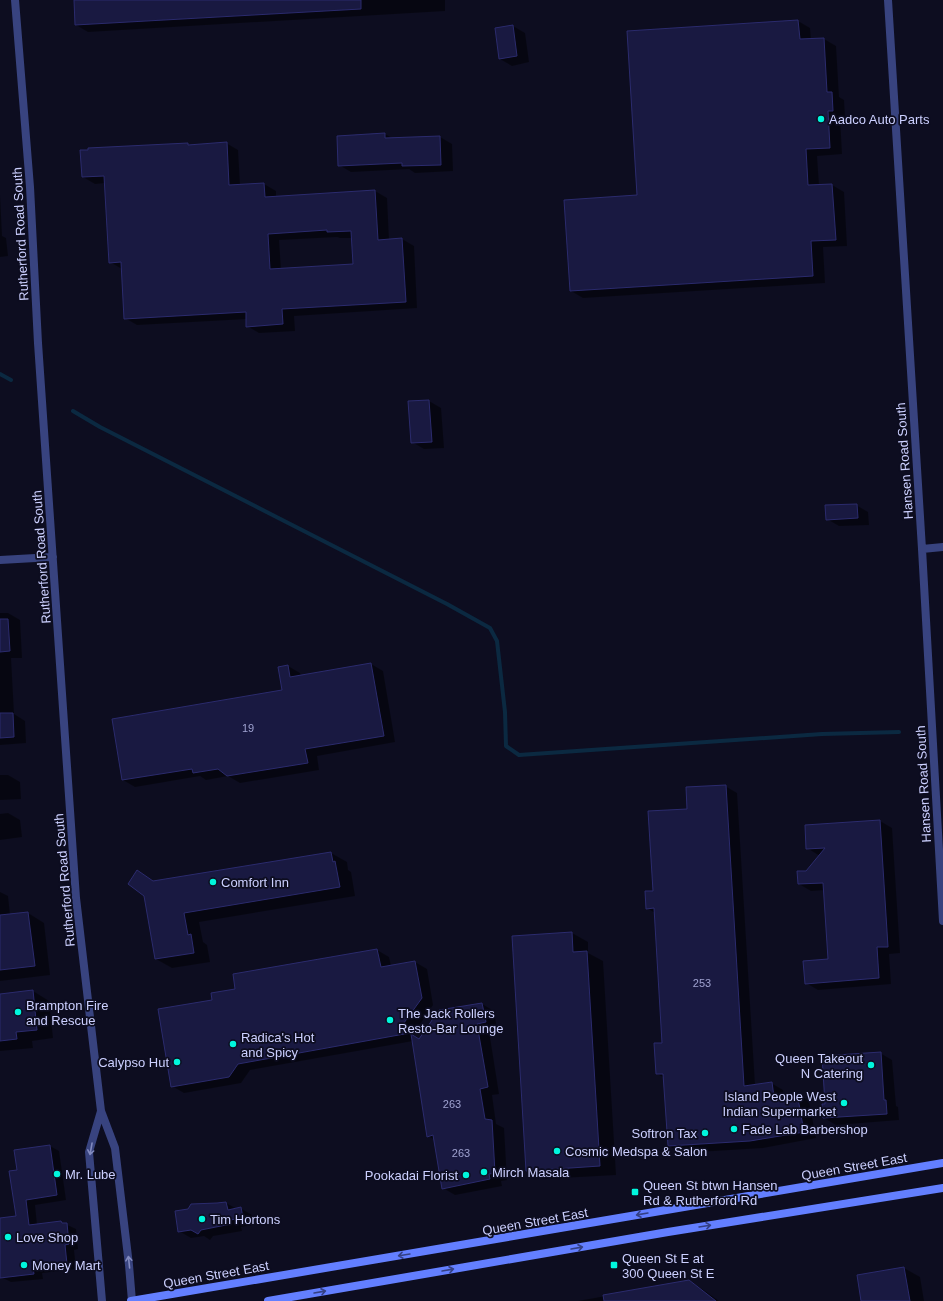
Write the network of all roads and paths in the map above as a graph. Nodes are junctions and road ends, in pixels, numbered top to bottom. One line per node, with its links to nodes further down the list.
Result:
1 (15, 0): 5 (street, Rutherford Road South)
2 (888, 0): 4 (street, Hansen Road South)
3 (943, 547): 4 (street)
4 (922, 549): 7 (street, Hansen Road South)
5 (53, 557): 6 (street); 8 (street, Rutherford Road South)
6 (0, 560)
7 (943, 921)
8 (101, 1112): 11 (street, Rutherford Road South, one-way to 11); 12 (street, Rutherford Road South, one-way to 8)
9 (943, 1163): 12 (main road, Queen Street East, one-way to 12)
10 (943, 1188): 13 (main road, one-way to 10)
11 (102, 1301)
12 (132, 1301)
13 (268, 1301)

